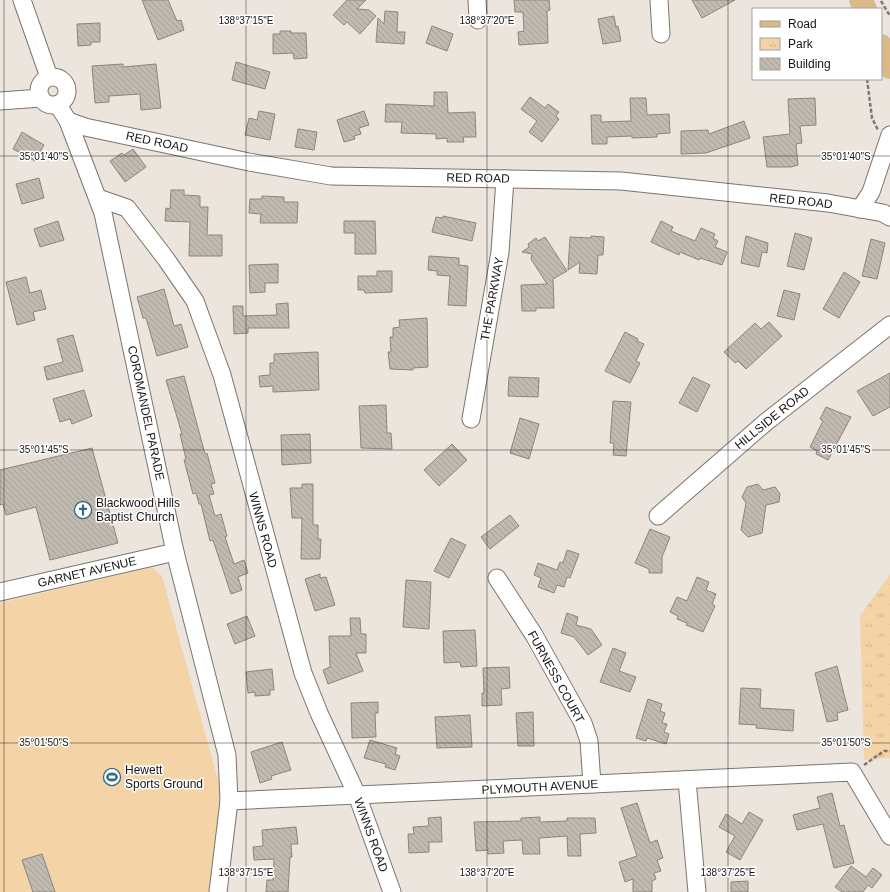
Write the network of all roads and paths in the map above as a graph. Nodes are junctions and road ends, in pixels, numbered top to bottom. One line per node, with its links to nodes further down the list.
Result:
1 (22, 0): 10 (street)
2 (477, 0): 6 (street)
3 (659, 0): 7 (street)
4 (881, 0): 5 (path)
5 (890, 16)
6 (478, 20)
7 (661, 34)
8 (882, 48): 9 (main road)
9 (890, 67)
10 (49, 77): 12 (street); 14 (street)
11 (867, 80): 16 (path)
12 (41, 98): 13 (street); 14 (street)
13 (0, 101)
14 (58, 105): 15 (street, COROMANDEL PARADE)
15 (68, 121): 17 (street, RED ROAD); 18 (street, COROMANDEL PARADE)
16 (886, 136): 19 (street)
17 (505, 179): 19 (street, RED ROAD); 22 (street, THE PARKWAY)
18 (106, 205): 24 (street, COROMANDEL PARADE); 31 (street, WINNS ROAD)
19 (860, 209): 20 (street, RED ROAD)
20 (890, 217)
21 (890, 325): 23 (street, HILLSIDE ROAD)
22 (471, 419)
23 (658, 516)
24 (175, 552): 26 (street, GARNET AVENUE); 32 (street, COROMANDEL PARADE)
25 (498, 578): 30 (street, FURNESS COURT)
26 (0, 592)
27 (890, 751): 28 (path)
28 (852, 772): 29 (street, PLYMOUTH AVENUE); 33 (street)
29 (687, 780): 30 (street, PLYMOUTH AVENUE); 36 (street)
30 (592, 784): 31 (street, PLYMOUTH AVENUE)
31 (357, 795): 32 (street, PLYMOUTH AVENUE); 35 (street, WINNS ROAD)
32 (229, 801): 34 (street, COROMANDEL PARADE)
33 (890, 836)
34 (218, 892)
35 (392, 892)
36 (697, 892)

